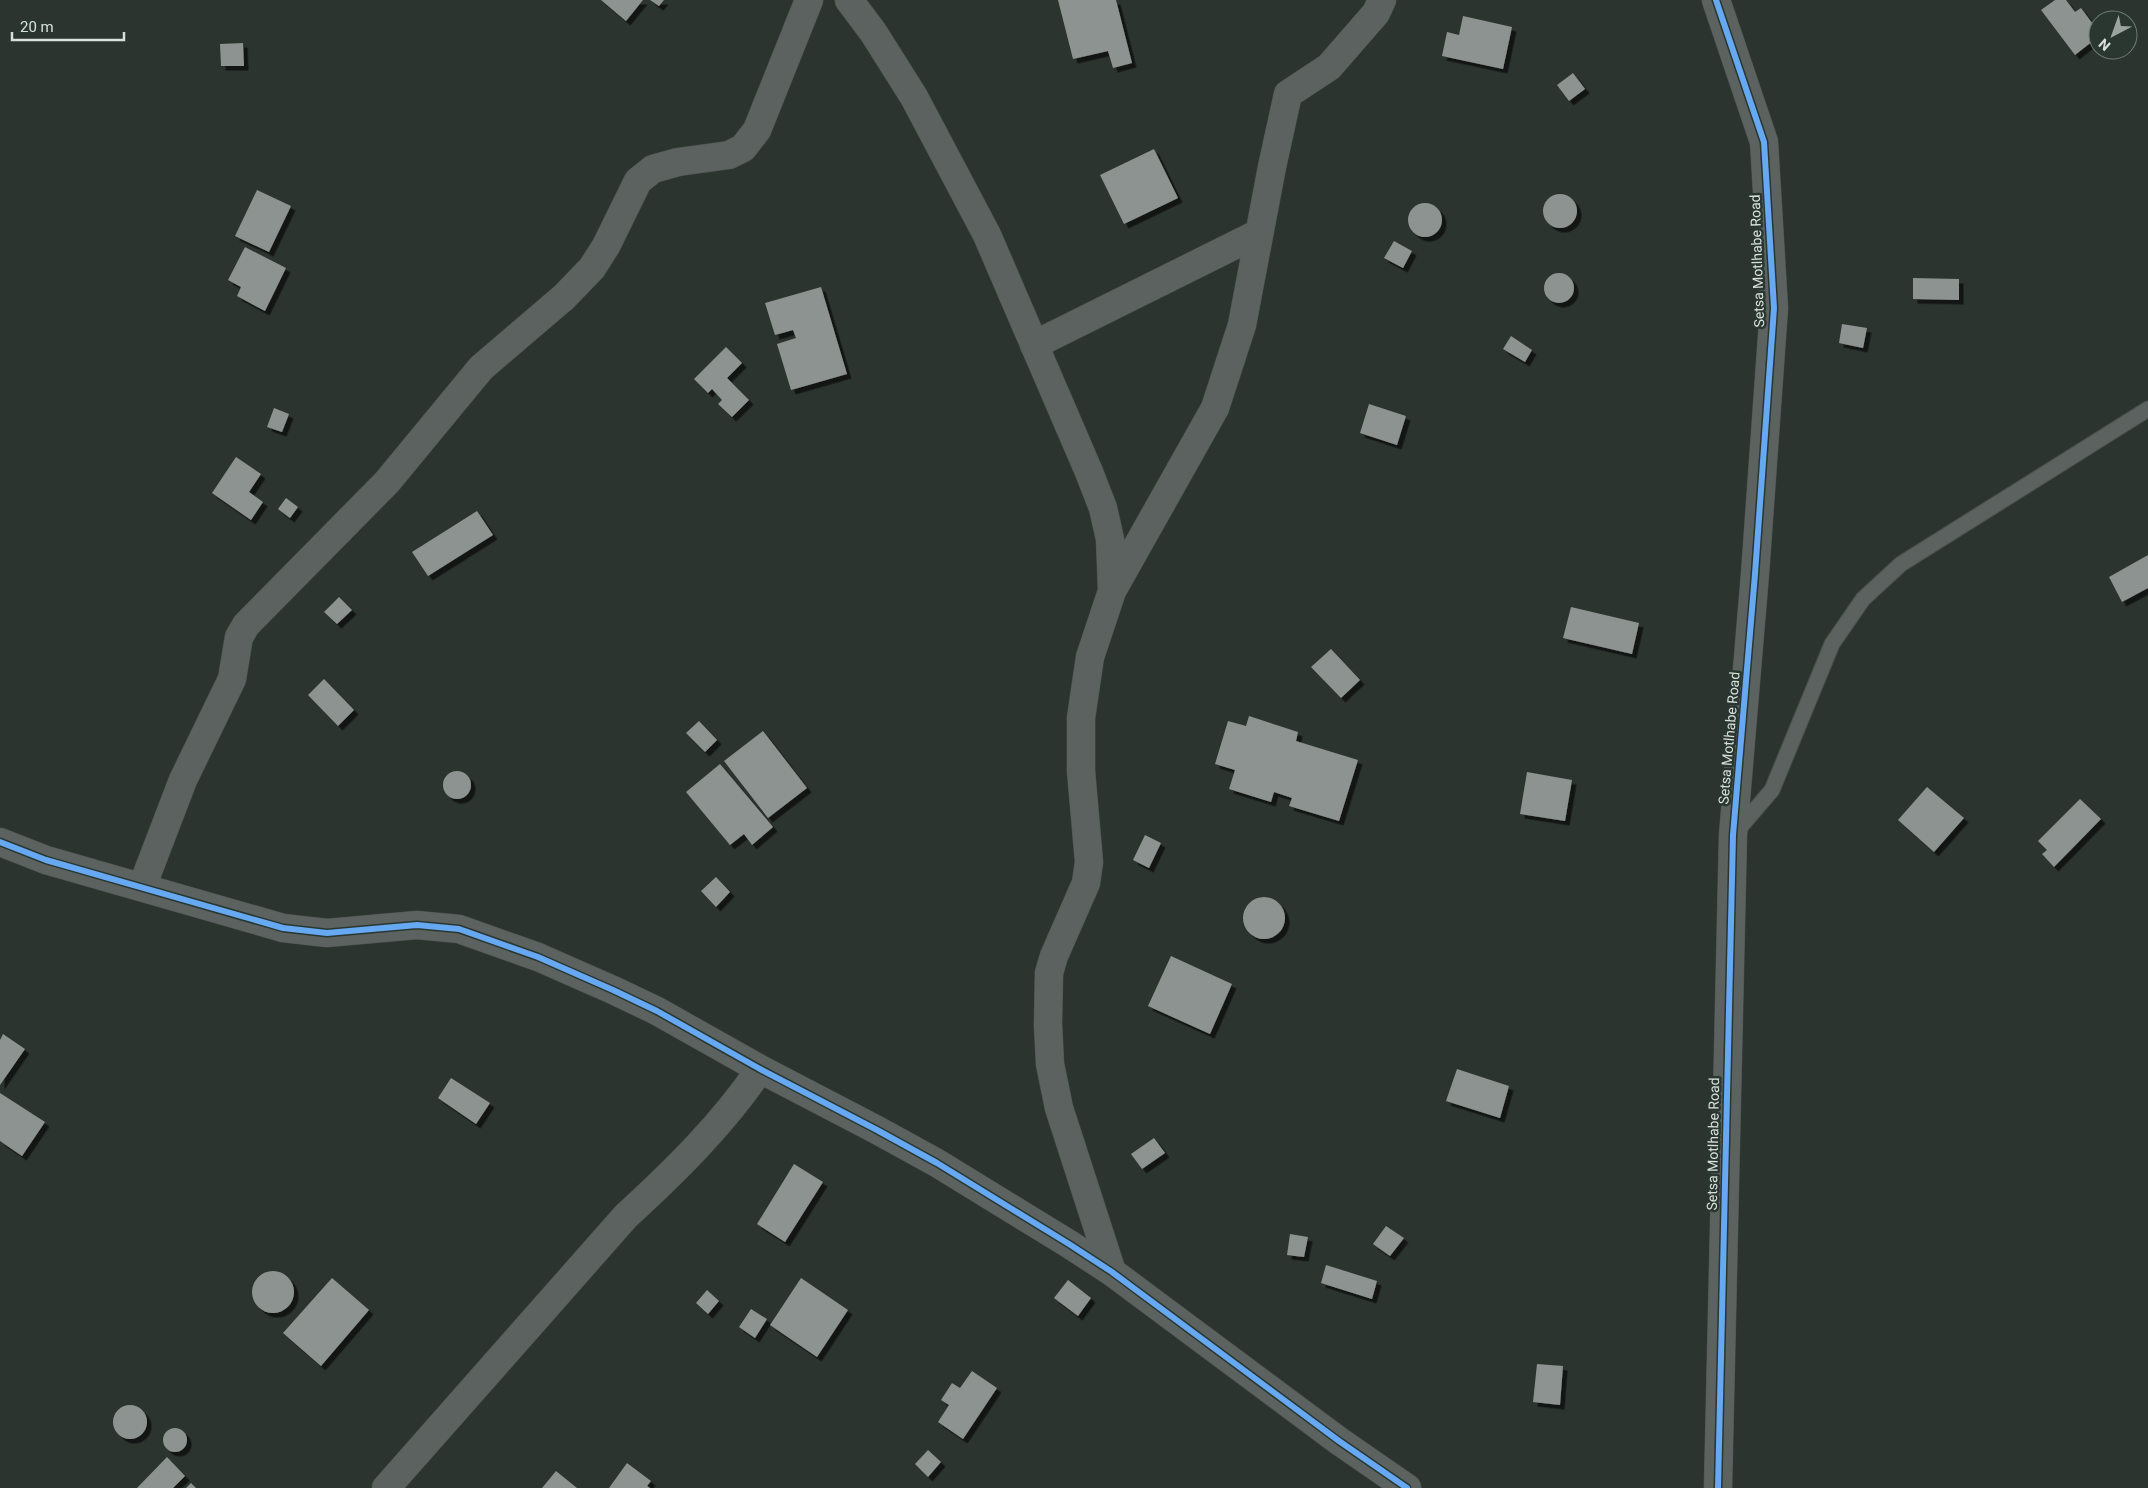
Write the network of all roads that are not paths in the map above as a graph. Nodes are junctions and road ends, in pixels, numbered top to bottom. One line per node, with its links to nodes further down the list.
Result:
1 (809, 0): 11 (street)
2 (849, 0): 6 (street)
3 (1382, 0): 5 (street)
4 (1716, 0): 9 (street, Setsa Motlhabe Road)
5 (1259, 234): 6 (street); 8 (street)
6 (1034, 345): 8 (street)
7 (2148, 409): 9 (lane)
8 (1112, 591): 13 (street)
9 (1733, 834): 16 (street, Setsa Motlhabe Road)
10 (0, 842): 11 (street)
11 (142, 887): 12 (street)
12 (760, 1069): 13 (street); 14 (street)
13 (1112, 1272): 15 (street)
14 (386, 1488)
15 (1406, 1488)
16 (1718, 1488)

